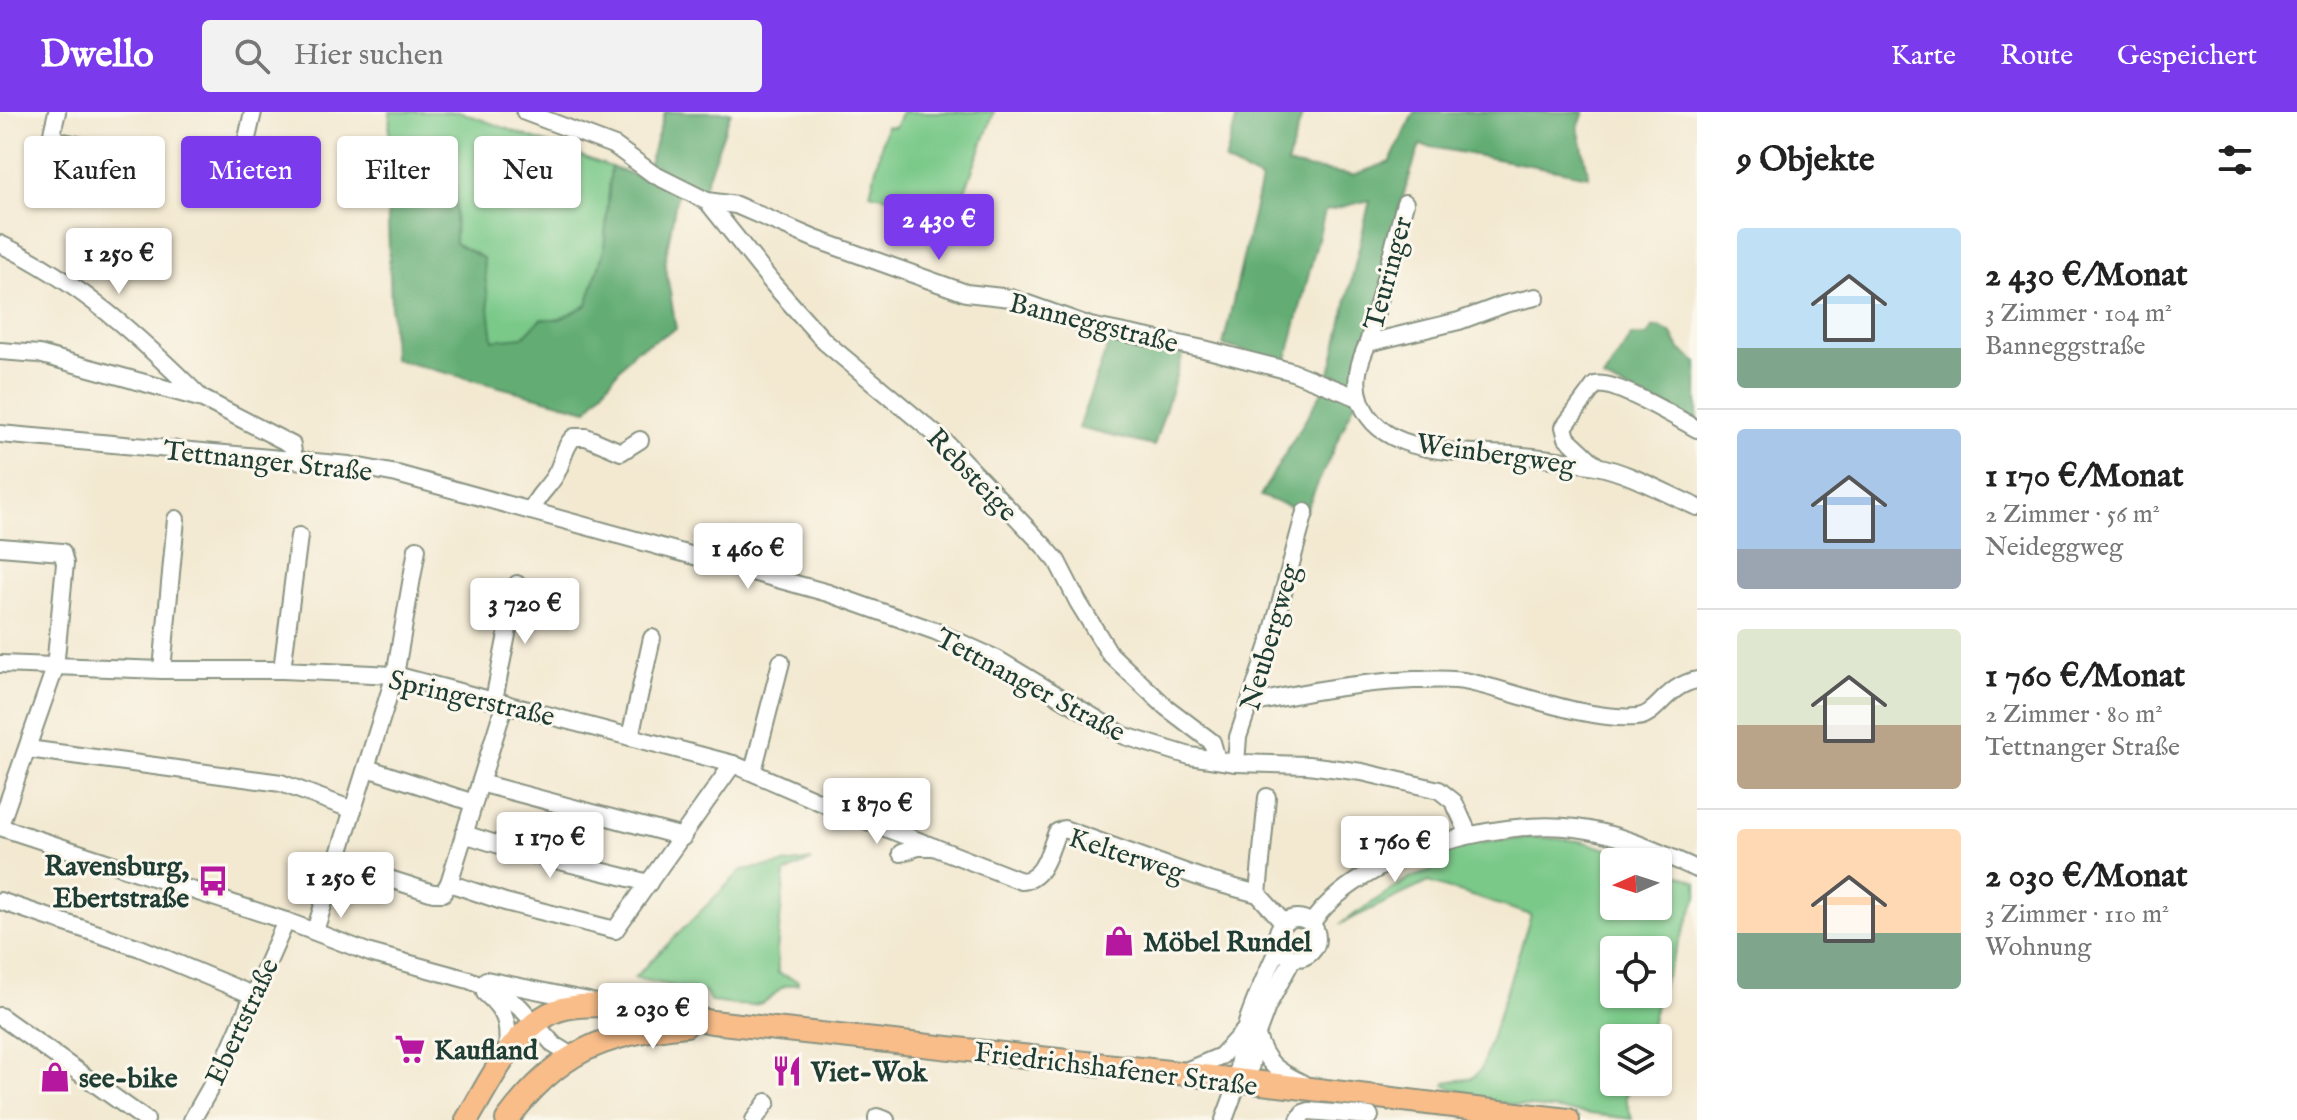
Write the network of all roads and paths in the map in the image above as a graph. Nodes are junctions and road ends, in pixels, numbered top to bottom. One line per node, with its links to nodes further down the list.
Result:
1 (57, 112): 4 (street)
2 (253, 112): 5 (street)
3 (525, 112): 6 (street, Banneggstraße)
4 (55, 136)
5 (248, 136)
6 (707, 201): 12 (street, Banneggstraße); 39 (street, Rebsteige)
7 (1405, 203): 10 (street, Teuringer)
8 (0, 244): 13 (street)
9 (1536, 297): 10 (street)
10 (1368, 343): 12 (street)
11 (0, 351): 13 (street)
12 (1359, 398): 18 (street, Weinbergweg)
13 (203, 399): 17 (street)
14 (1697, 429): 18 (street, Weinbergweg)
15 (0, 434): 17 (street, Tettnanger Straße)
16 (640, 440): 20 (street)
17 (294, 460): 20 (street, Tettnanger Straße)
18 (1597, 466): 19 (street, Weinbergweg)
19 (1697, 507)
20 (531, 511): 39 (street, Tettnanger Straße)
21 (1305, 512): 36 (street, Neubergweg)
22 (176, 519): 31 (street)
23 (299, 536): 32 (street)
24 (0, 547): 30 (street)
25 (417, 549): 33 (street)
26 (517, 584): 35 (street)
27 (652, 638): 37 (street)
28 (781, 662): 43 (street)
29 (0, 664): 30 (street, Springerstraße)
30 (55, 668): 31 (street, Springerstraße); 38 (street)
31 (162, 670): 32 (street, Springerstraße)
32 (282, 670): 33 (street, Springerstraße)
33 (395, 675): 35 (street, Springerstraße); 42 (street)
34 (1697, 680): 36 (street)
35 (500, 702): 37 (street, Springerstraße); 44 (street)
36 (1251, 704): 40 (street, Neubergweg)
37 (630, 737): 41 (street, Springerstraße)
38 (28, 749): 48 (street); 49 (street)
39 (1217, 760): 40 (street, Tettnanger Straße)
40 (1236, 763): 51 (street, Tettnanger Straße)
41 (733, 764): 43 (street, Springerstraße); 52 (street)
42 (367, 768): 46 (street); 48 (street)
43 (753, 771): 47 (street, Springerstraße)
44 (480, 783): 46 (street); 52 (street)
45 (1267, 797): 59 (street)
46 (474, 803): 50 (street)
47 (834, 808): 53 (street, Kelterweg)
48 (353, 810): 55 (street)
49 (0, 826): 61 (street)
50 (464, 834): 57 (street); 58 (street)
51 (1469, 835): 56 (street); 63 (street)
52 (683, 837): 58 (street)
53 (934, 847): 54 (street); 59 (street, Kelterweg)
54 (901, 853)
55 (337, 862): 57 (street); 64 (street)
56 (1697, 869)
57 (449, 883): 58 (street)
58 (649, 883)
59 (1258, 894): 62 (street)
60 (0, 901): 68 (street)
61 (286, 921): 64 (street); 68 (street, Ebertstraße)
62 (1284, 923): 63 (street); 65 (street)
63 (1311, 924): 66 (street)
64 (315, 931): 67 (street)
65 (1279, 946): 66 (street); 73 (street)
66 (1293, 958): 73 (street)
67 (469, 980): 69 (street); 72 (street); 74 (street)
68 (255, 996): 82 (street, Ebertstraße)
69 (617, 1007): 71 (main road, Friedrichshafener Straße); 72 (main road, Friedrichshafener Straße)
70 (0, 1016): 81 (street)
71 (712, 1022): 75 (main road, Friedrichshafener Straße); 76 (main road, Friedrichshafener Straße)
72 (535, 1024): 74 (main road); 75 (street)
73 (1251, 1031): 76 (street); 77 (street); 78 (street)
74 (507, 1054): 83 (main road)
75 (572, 1056): 84 (main road, Friedrichshafener Straße)
76 (1178, 1073): 77 (main road, Friedrichshafener Straße)
77 (1238, 1082): 78 (main road, Friedrichshafener Straße); 88 (street)
78 (1318, 1092): 90 (main road, Friedrichshafener Straße)
79 (767, 1102): 85 (street)
80 (1370, 1116): 89 (street)
81 (146, 1120)
82 (192, 1120)
83 (467, 1120)
84 (507, 1120)
85 (754, 1120)
86 (877, 1120): 87 (street)
87 (886, 1120)
88 (1224, 1120)
89 (1299, 1120)
90 (1568, 1120)

